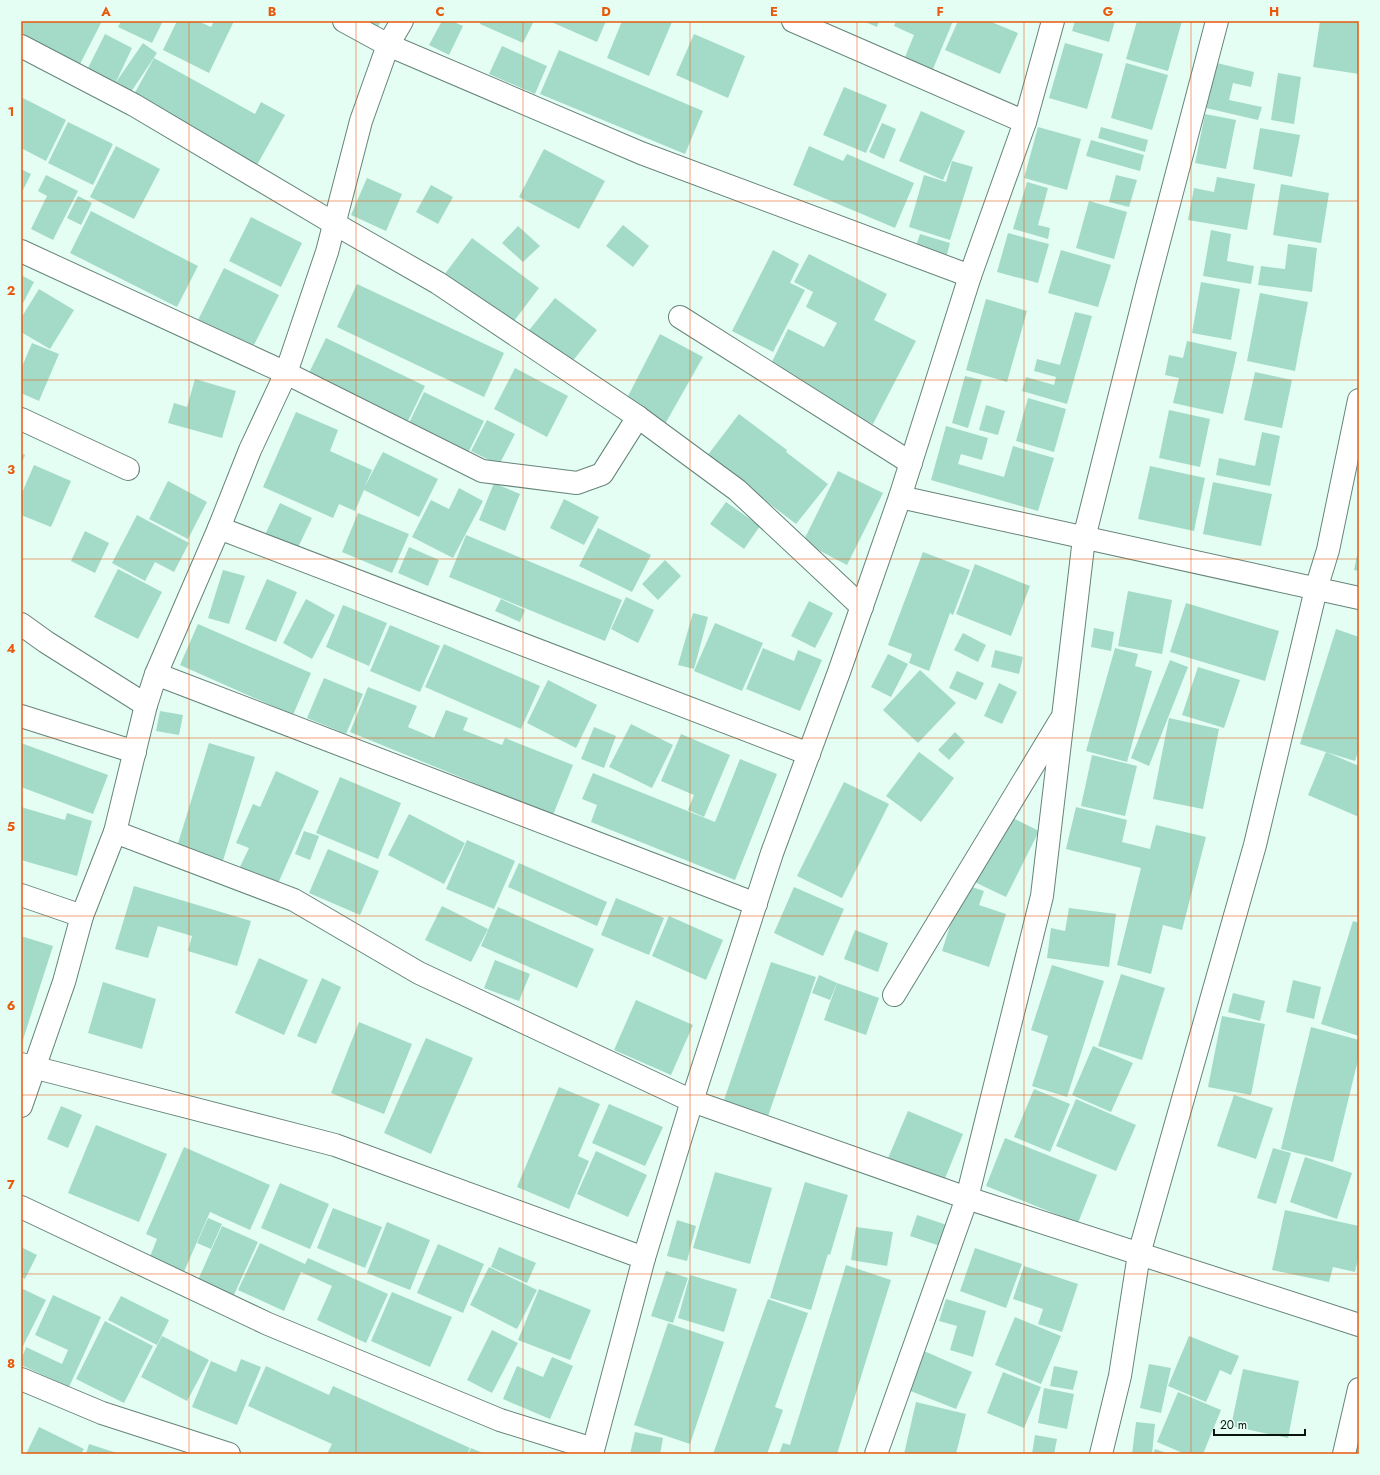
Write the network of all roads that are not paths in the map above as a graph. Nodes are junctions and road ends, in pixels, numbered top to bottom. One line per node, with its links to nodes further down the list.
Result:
1 (344, 21): 6 (street)
2 (402, 21): 6 (street)
3 (793, 21): 8 (street)
4 (1053, 21): 8 (street)
5 (1217, 21): 21 (street)
6 (388, 45): 9 (street); 11 (street)
7 (21, 46): 9 (street)
8 (1025, 122): 11 (street)
9 (335, 224): 13 (street); 15 (street)
10 (21, 251): 13 (street)
11 (970, 276): 17 (street)
12 (680, 317): 17 (street)
13 (286, 373): 15 (street); 20 (street)
14 (1359, 400): 22 (street)
15 (638, 417): 24 (street)
16 (21, 419): 18 (street)
17 (911, 463): 19 (street)
18 (128, 469)
19 (900, 497): 21 (street); 24 (street)
20 (218, 528): 26 (street); 31 (street)
21 (1084, 538): 22 (street); 28 (street)
22 (1316, 589): 23 (street); 42 (street)
23 (1359, 598)
24 (862, 607): 31 (street)
25 (21, 624): 27 (street)
26 (156, 674): 27 (street); 34 (street)
27 (146, 704): 30 (street)
28 (1064, 714): 36 (street); 40 (street)
29 (21, 716): 30 (street)
30 (135, 752): 32 (street)
31 (809, 754): 34 (street)
32 (115, 832): 35 (street); 38 (street)
33 (21, 895): 35 (street)
34 (756, 904): 38 (street)
35 (82, 916): 37 (street)
36 (894, 995)
37 (28, 1066): 39 (street); 43 (street)
38 (692, 1101): 40 (street); 43 (street)
39 (21, 1106)
40 (967, 1198): 42 (street); 49 (street)
41 (21, 1206): 47 (street)
42 (1139, 1254): 44 (street); 50 (street)
43 (644, 1258): 47 (street)
44 (1359, 1325)
45 (21, 1379): 48 (street)
46 (1359, 1389): 51 (street)
47 (593, 1451)
48 (229, 1454)
49 (876, 1454)
50 (1101, 1454)
51 (1344, 1454)

